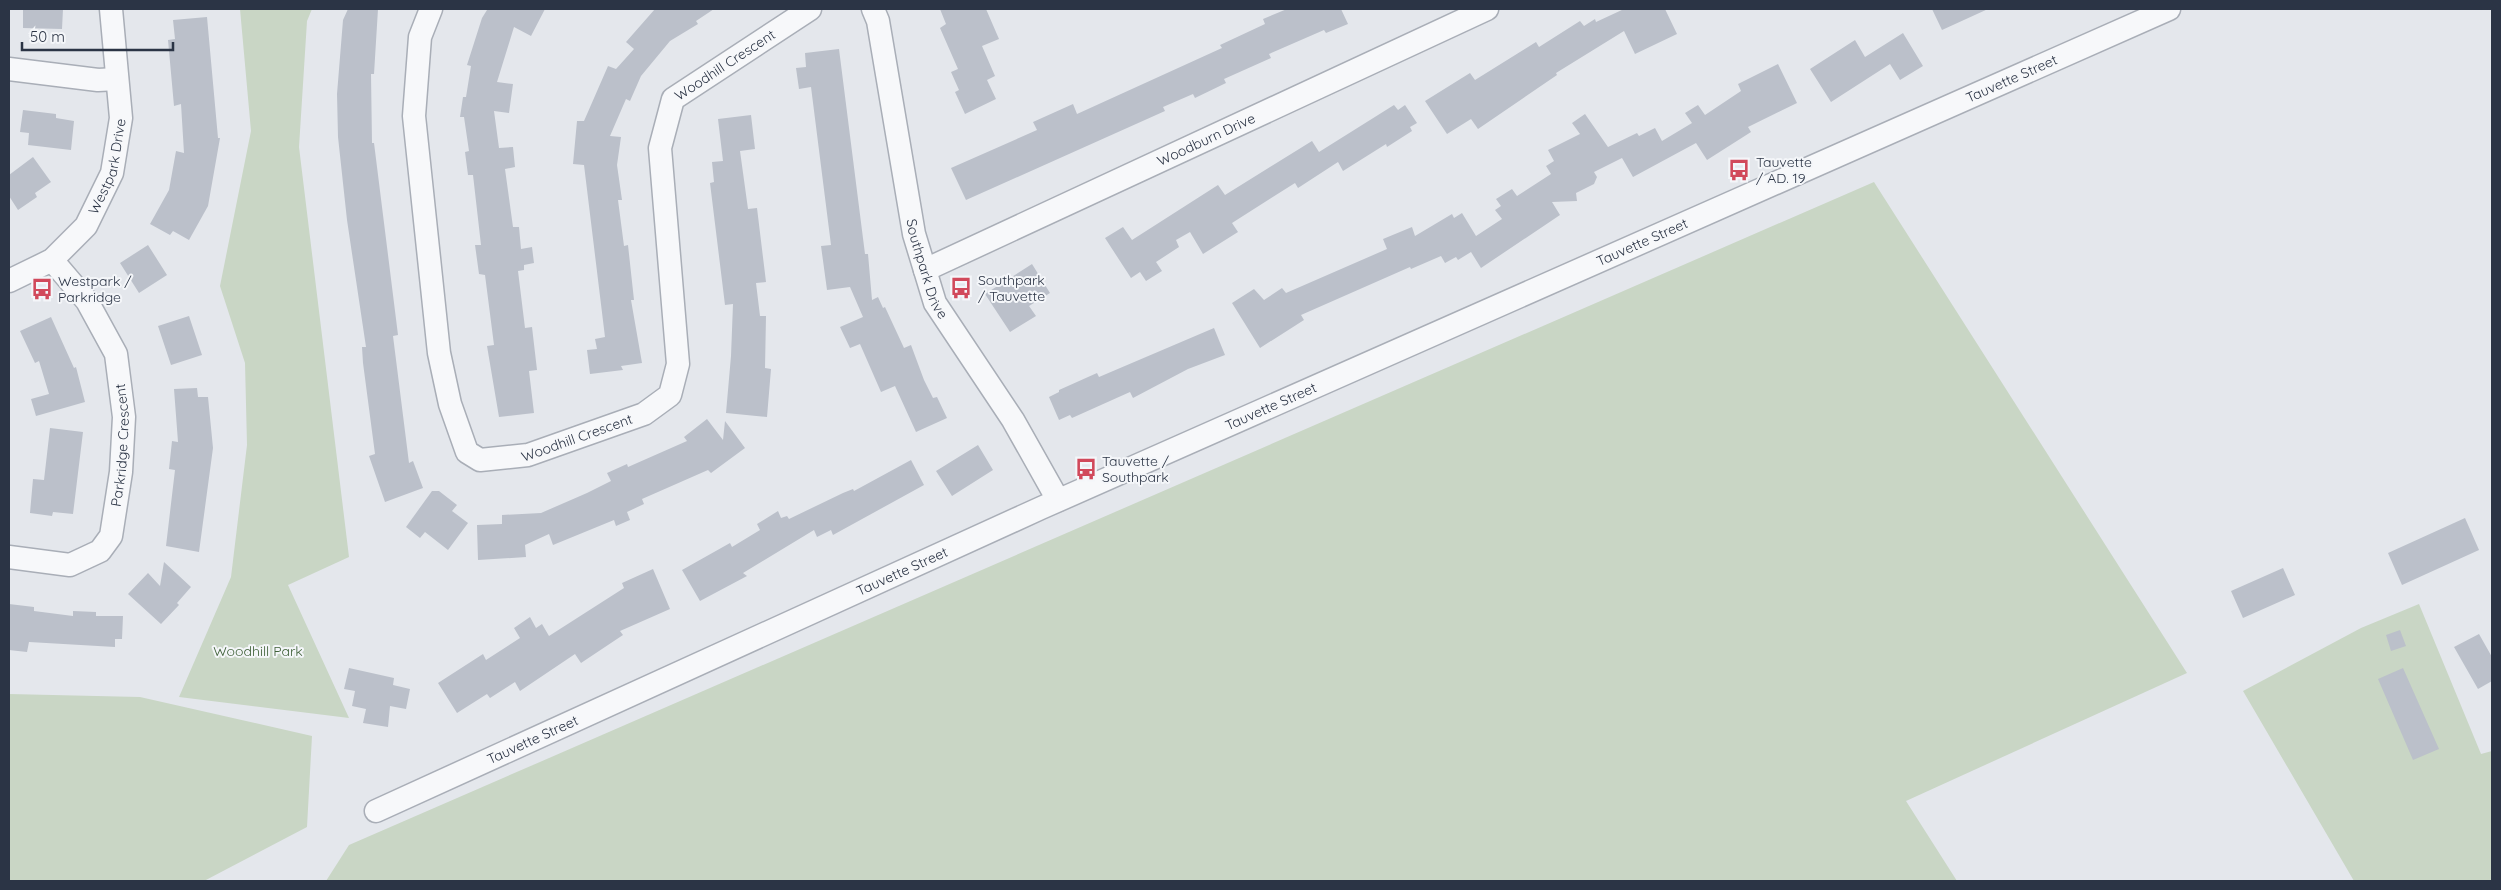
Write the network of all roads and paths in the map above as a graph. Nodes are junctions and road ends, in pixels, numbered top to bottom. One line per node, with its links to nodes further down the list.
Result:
1 (111, 9): 8 (street, Westpark Drive)
2 (431, 9): 3 (street, Woodhill Crescent)
3 (810, 9)
4 (873, 9): 10 (street, Southpark Drive)
5 (1487, 9): 10 (street, Woodburn Drive)
6 (2169, 9): 12 (street, Tauvette Street)
7 (9, 68): 8 (street)
8 (117, 79): 9 (street, Westpark Drive)
9 (52, 260): 11 (street, Westpark Drive); 13 (street, Parkridge Crescent)
10 (925, 270): 12 (street, Southpark Drive)
11 (9, 281)
12 (1058, 500): 14 (street, Tauvette Street)
13 (9, 557)
14 (376, 811)

